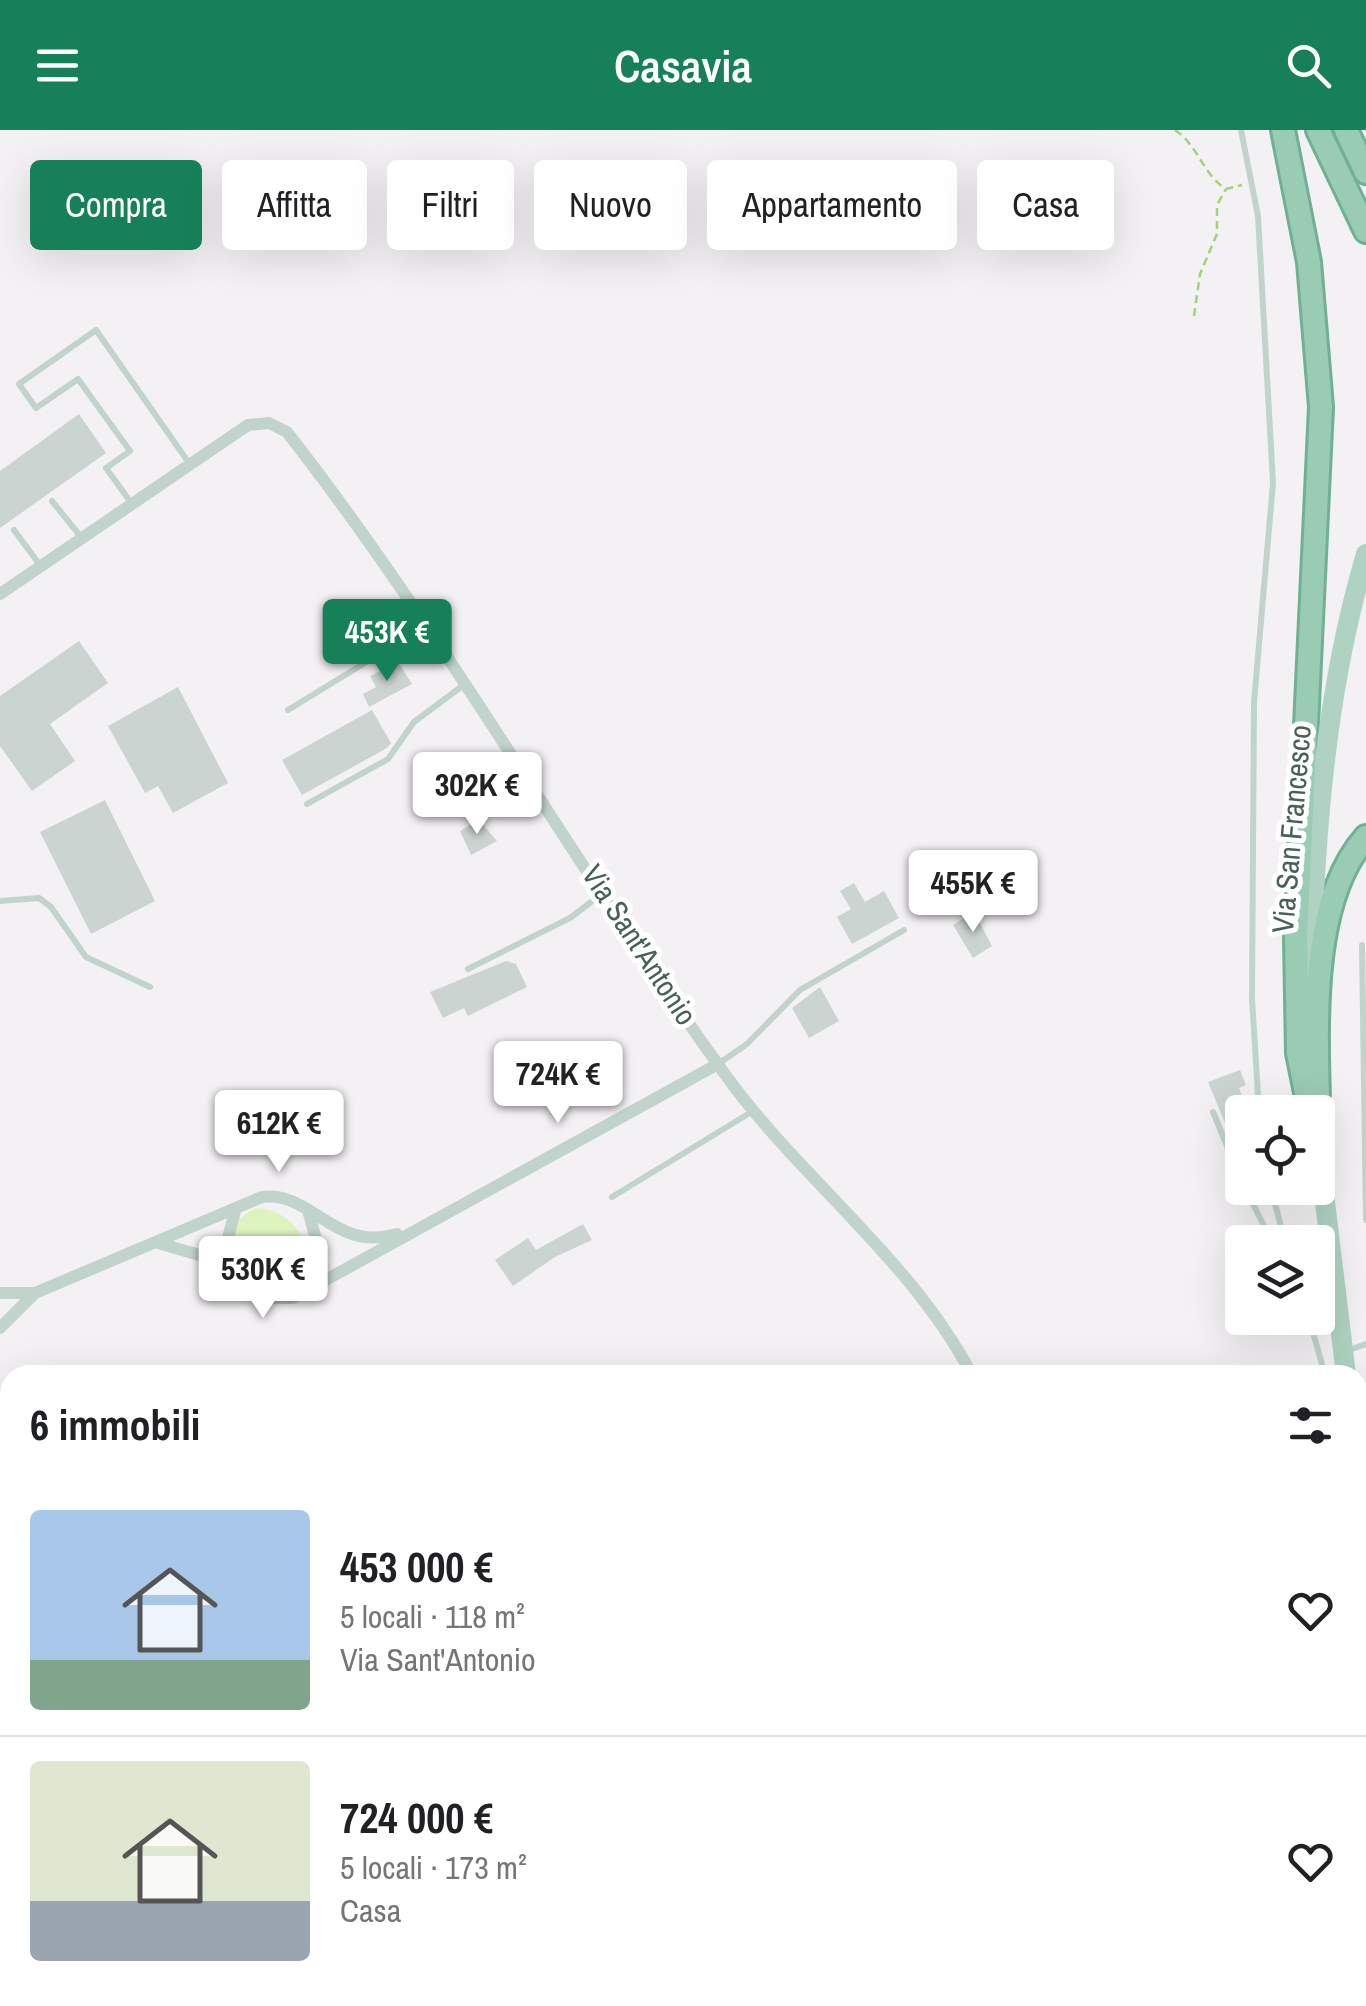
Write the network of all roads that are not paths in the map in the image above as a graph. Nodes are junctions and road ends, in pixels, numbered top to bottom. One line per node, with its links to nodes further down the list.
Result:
1 (1241, 130): 27 (lane)
2 (1283, 130): 28 (highway)
3 (1318, 130): 6 (highway)
4 (1346, 130): 5 (highway)
5 (1366, 172)
6 (1366, 232)
7 (190, 464): 9 (street, Via Sant'Antonio); 9 (lane); 15 (street, Via Sant'Antonio)
8 (52, 501): 11 (lane)
9 (132, 504): 11 (street, Via Sant'Antonio)
10 (14, 530): 13 (lane)
11 (82, 538): 13 (street, Via Sant'Antonio)
12 (1366, 554): 29 (main road, Via San Francesco)
13 (40, 566): 14 (street, Via Sant'Antonio)
14 (0, 594)
15 (426, 625): 16 (street, Via Sant'Antonio); 17 (lane)
16 (466, 683): 18 (lane); 20 (street, Via Sant'Antonio)
17 (288, 710)
18 (307, 804)
19 (1366, 838): 30 (highway)
20 (604, 892): 24 (lane); 26 (street, Via Sant'Antonio)
21 (0, 901): 25 (lane)
22 (904, 930): 26 (lane)
23 (1362, 944): 33 (lane)
24 (468, 969)
25 (150, 987)
26 (718, 1064): 31 (street, Via Sant'Antonio); 40 (street)
27 (1258, 1095)
28 (1308, 1095)
29 (1312, 1095)
30 (1320, 1095)
31 (754, 1110): 35 (lane); 50 (street, Via Sant'Antonio)
32 (1213, 1112): 34 (lane)
33 (1365, 1130): 39 (lane)
34 (1225, 1140)
35 (612, 1197)
36 (1325, 1205): 49 (main road)
37 (236, 1208): 38 (street); 41 (street); 42 (street)
38 (309, 1214): 40 (street); 45 (street)
39 (1366, 1220)
40 (418, 1226): 45 (street)
41 (158, 1243): 42 (street); 44 (street)
42 (238, 1283): 45 (street)
43 (0, 1293): 44 (street)
44 (36, 1293): 46 (street)
45 (300, 1296)
46 (0, 1328)
47 (1314, 1335): 51 (lane)
48 (1366, 1344): 49 (lane)
49 (1344, 1352): 52 (main road)
50 (966, 1365)
51 (1322, 1365)
52 (1345, 1365)

